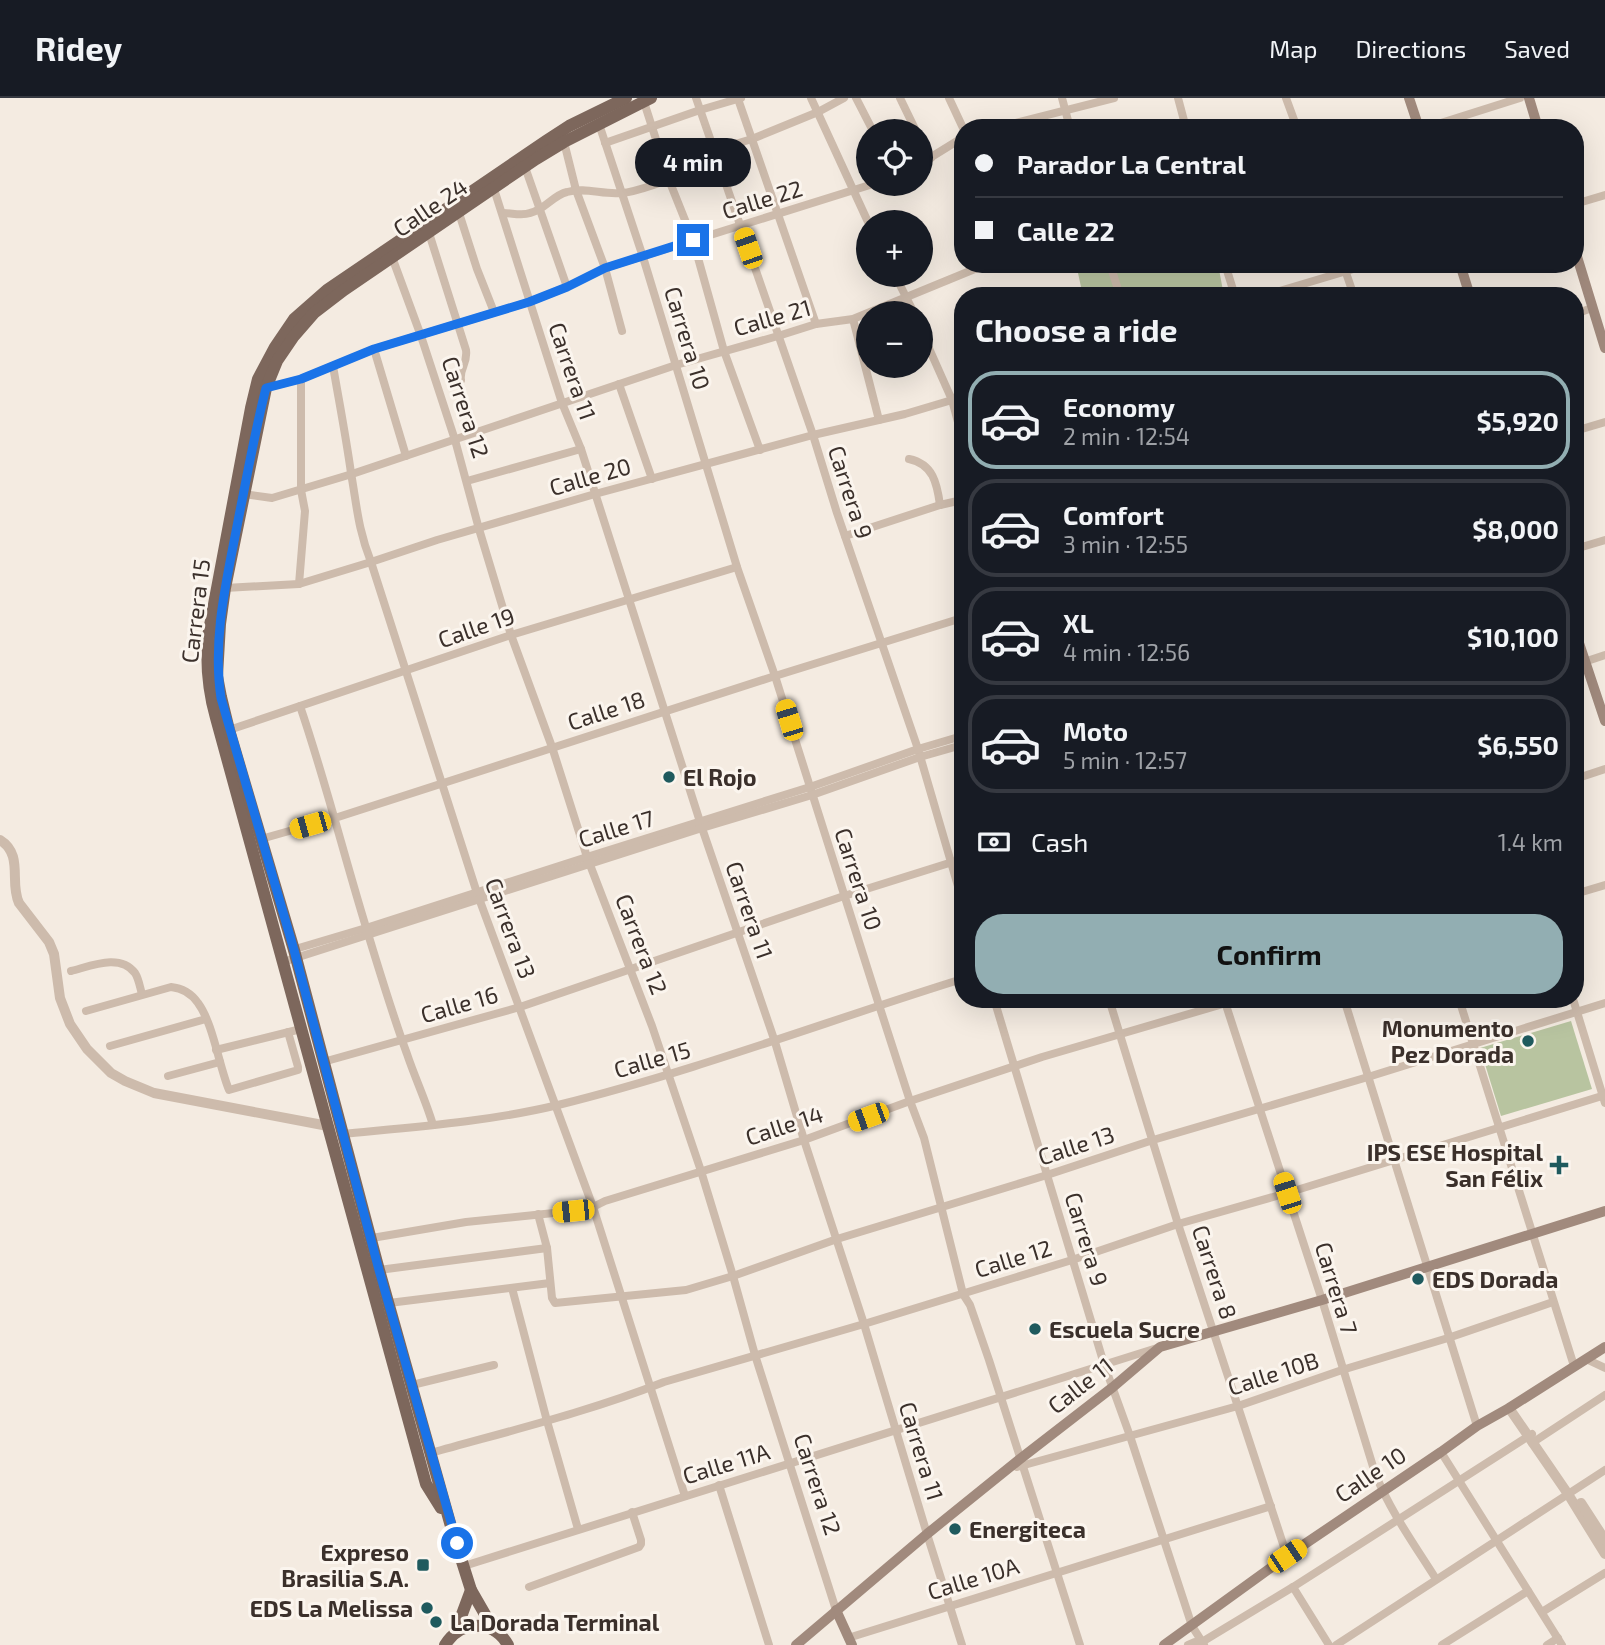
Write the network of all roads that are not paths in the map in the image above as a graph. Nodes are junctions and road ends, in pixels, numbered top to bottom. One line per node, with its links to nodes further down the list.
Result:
1 (626, 98): 86 (main road, Calle 24)
2 (696, 98): 18 (street, Carrera 9)
3 (740, 98): 18 (street); 33 (street)
4 (811, 98): 20 (street)
5 (844, 98): 20 (street)
6 (856, 98): 21 (street)
7 (900, 98): 22 (street)
8 (948, 98): 23 (street)
9 (1062, 98): 19 (street)
10 (1114, 98): 17 (street)
11 (1178, 98): 26 (street)
12 (1286, 98): 27 (street)
13 (1409, 98): 28 (main road)
14 (1520, 98): 29 (street)
15 (1530, 98): 30 (main road)
16 (647, 100): 31 (main road, Calle 24); 32 (street)
17 (1094, 100): 19 (street)
18 (700, 110): 32 (street); 37 (street, Carrera 9)
19 (1064, 110): 24 (street); 25 (street)
20 (818, 112): 33 (street); 45 (street)
21 (867, 119)
22 (910, 119)
23 (958, 119)
24 (1030, 119)
25 (1067, 119)
26 (1184, 119)
27 (1294, 119)
28 (1416, 119)
29 (1454, 119)
30 (1536, 119)
31 (599, 124): 34 (main road, Calle 24); 35 (street, Carrera 10)
32 (652, 126): 35 (street); 39 (street)
33 (752, 139): 37 (street); 53 (street)
34 (564, 142): 40 (main road, Calle 24); 44 (street)
35 (605, 143): 46 (street, Carrera 10)
36 (954, 143): 38 (street)
37 (715, 150): 39 (street); 54 (street, Carrera 9)
38 (933, 157)
39 (665, 165): 41 (street)
40 (525, 167): 42 (main road, Calle 24); 49 (street)
41 (669, 180): 46 (street); 56 (street)
42 (494, 189): 51 (main road, Calle 24); 52 (street, Carrera 11)
43 (856, 189): 45 (street, Calle 22)
44 (576, 190): 46 (street); 49 (street); 59 (street)
45 (853, 190): 50 (street); 53 (street, Calle 22)
46 (622, 193): 58 (street, Carrera 10)
47 (1605, 195): 48 (street)
48 (1584, 201)
49 (541, 209): 52 (street); 63 (street)
50 (862, 210)
51 (459, 213): 55 (main road, Calle 24); 71 (street)
52 (503, 214): 68 (street, Carrera 11)
53 (778, 215): 54 (street, Calle 22); 74 (street)
54 (740, 227): 56 (street, Calle 22); 77 (street, Carrera 9)
55 (429, 233): 57 (main road, Calle 24); 73 (street)
56 (693, 240): 58 (street, Calle 22); 80 (street)
57 (392, 257): 76 (street, Carrera 12); 86 (main road, Calle 24)
58 (643, 257): 59 (street, Calle 22); 82 (street, Carrera 10)
59 (605, 268): 63 (street, Calle 22); 75 (street)
60 (965, 273): 66 (street, Calle 21)
61 (1330, 273): 65 (street)
62 (1582, 273): 69 (main road)
63 (567, 287): 68 (street, Calle 22)
64 (902, 287): 66 (street)
65 (1289, 287)
66 (907, 297): 67 (street); 72 (street, Calle 21)
67 (909, 301)
68 (529, 302): 71 (street, Calle 22); 89 (street, Carrera 11)
69 (1592, 308): 70 (street); 78 (main road)
70 (1584, 311)
71 (494, 312): 73 (street, Calle 22)
72 (853, 319): 74 (street, Calle 21); 91 (street)
73 (458, 324): 76 (street, Calle 22); 85 (street)
74 (816, 324): 77 (street, Calle 21)
75 (622, 331)
76 (421, 336): 79 (street, Calle 22); 95 (street, Carrera 12)
77 (778, 336): 80 (street, Calle 21); 94 (street, Carrera 9)
78 (1605, 348)
79 (374, 349): 83 (street, Calle 22); 98 (street)
80 (724, 351): 82 (street, Calle 21); 97 (street)
81 (933, 357): 88 (street)
82 (676, 365): 87 (street, Calle 21); 100 (street, Carrera 10)
83 (333, 366): 84 (street, Calle 22); 101 (street, Carrera 13)
84 (301, 379): 86 (street, Calle 22); 104 (street)
85 (461, 380)
86 (262, 383): 105 (main road, Carrera 15); 152 (main road, Carrera 15)
87 (619, 384): 89 (street, Calle 21); 102 (street)
88 (952, 400): 90 (street); 91 (street, Calle 20)
89 (562, 402): 95 (street, Calle 21); 96 (street, Carrera 11)
90 (954, 407)
91 (879, 420): 94 (street, Calle 20)
92 (1605, 422): 93 (street)
93 (1584, 428)
94 (813, 435): 97 (street, Calle 20); 110 (street, Carrera 9)
95 (455, 440): 98 (street, Calle 21); 103 (street, Carrera 12)
96 (581, 449): 103 (street); 106 (street, Carrera 11)
97 (760, 450): 100 (street, Calle 20)
98 (406, 456): 101 (street, Calle 21)
99 (909, 459): 108 (street)
100 (706, 464): 102 (street, Calle 20); 114 (street, Carrera 10)
101 (352, 474): 104 (street, Calle 21); 113 (street, Carrera 13)
102 (652, 479): 106 (street, Calle 20)
103 (467, 481): 109 (street, Carrera 12)
104 (301, 490): 105 (street, Calle 21); 115 (street)
105 (244, 494): 116 (main road, Carrera 15)
106 (595, 494): 109 (street, Calle 20); 117 (street, Carrera 11)
107 (954, 502): 108 (street)
108 (940, 505): 110 (street)
109 (479, 528): 113 (street, Calle 20); 119 (street, Carrera 12)
110 (845, 536): 120 (street, Carrera 9)
111 (1605, 540): 112 (street)
112 (1584, 546)
113 (371, 562): 115 (street, Calle 20); 123 (street, Carrera 13)
114 (737, 567): 117 (street, Calle 19); 125 (street, Carrera 10)
115 (299, 584): 116 (street, Calle 20)
116 (225, 588): 129 (main road, Carrera 15)
117 (629, 599): 119 (street, Calle 19); 127 (street, Carrera 11)
118 (954, 620): 120 (street, Calle 18)
119 (511, 635): 123 (street, Calle 19); 132 (street, Carrera 12)
120 (882, 643): 125 (street, Calle 18); 133 (street, Carrera 9)
121 (1605, 655): 122 (street)
122 (1584, 662)
123 (406, 671): 126 (street, Calle 19); 136 (street, Carrera 13)
124 (1584, 672): 128 (main road)
125 (775, 676): 127 (street, Calle 18); 137 (street, Carrera 10)
126 (300, 706): 129 (street, Calle 19); 138 (street)
127 (664, 711): 132 (street, Calle 18); 139 (street, Carrera 11)
128 (1605, 721)
129 (229, 730): 140 (main road, Carrera 15)
130 (954, 739): 133 (street, Calle 17)
131 (954, 746): 133 (street, Calle 17)
132 (552, 747): 136 (street, Calle 18); 142 (street, Carrera 12)
133 (919, 753): 137 (street, Calle 17); 144 (street, Carrera 9)
134 (1605, 769): 135 (street)
135 (1584, 776)
136 (442, 783): 138 (street, Calle 18); 148 (street, Carrera 13)
137 (811, 791): 139 (street, Calle 17); 149 (street, Carrera 10)
138 (335, 818): 140 (street, Calle 18); 150 (street)
139 (701, 825): 142 (street, Calle 17); 151 (street, Carrera 11)
140 (261, 839): 152 (main road, Carrera 15)
141 (0, 840): 188 (street)
142 (588, 861): 148 (street, Calle 17); 153 (street, Carrera 12)
143 (954, 862): 144 (street, Calle 16)
144 (950, 863): 145 (street, Carrera 9); 149 (street, Calle 16)
145 (954, 875)
146 (1605, 885): 147 (street)
147 (1584, 891)
148 (478, 896): 150 (street, Calle 17); 159 (street, Carrera 13)
149 (844, 896): 151 (street, Calle 16); 158 (street, Carrera 10)
150 (367, 932): 152 (street, Calle 17); 172 (street)
151 (737, 933): 153 (street, Calle 16); 173 (street, Carrera 11)
152 (288, 956): 170 (main road, Carrera 15); 178 (main road, Carrera 15)
153 (629, 969): 159 (street, Calle 16); 181 (street, Carrera 12)
154 (71, 971): 156 (street)
155 (954, 982): 158 (street, Calle 15)
156 (142, 994): 167 (street); 169 (street)
157 (1605, 1003): 168 (street, Calle 13)
158 (879, 1005): 173 (street, Calle 15); 184 (street, Carrera 10)
159 (520, 1007): 172 (street, Calle 16); 185 (street, Carrera 13)
160 (997, 1008): 179 (street, Carrera 9)
161 (1112, 1008): 171 (street, Carrera 8)
162 (1203, 1008): 171 (street, Calle 14)
163 (1226, 1008): 186 (street, Carrera 7)
164 (1348, 1008): 182 (street)
165 (1462, 1008): 174 (street)
166 (1576, 1008): 168 (street)
167 (86, 1011)
168 (1577, 1012): 174 (street, Calle 13); 183 (street)
169 (206, 1019): 175 (street); 176 (street)
170 (295, 1031): 176 (street); 177 (street); 188 (main road, Carrera 15)
171 (1120, 1035): 179 (street, Calle 14); 192 (street, Carrera 8)
172 (402, 1040): 178 (street, Calle 16); 187 (street)
173 (775, 1042): 181 (street, Calle 15); 191 (street, Carrera 11)
174 (1472, 1044): 182 (street, Calle 13); 189 (street)
175 (110, 1046)
176 (216, 1049): 177 (street)
177 (220, 1062): 180 (street)
178 (323, 1062): 190 (main road, Carrera 15)
179 (1014, 1066): 184 (street, Calle 14); 195 (street, Carrera 9)
180 (168, 1076)
181 (668, 1076): 185 (street, Calle 15); 194 (street, Carrera 12)
182 (1368, 1077): 186 (street, Calle 13); 193 (street)
183 (1604, 1098): 189 (street, Calle 12)
184 (910, 1101): 191 (street, Calle 14); 198 (street, Carrera 10)
185 (557, 1105): 187 (street, Calle 15); 197 (street, Carrera 13)
186 (1258, 1108): 192 (street, Calle 13); 196 (street, Carrera 7)
187 (433, 1125): 190 (street, Calle 15)
188 (328, 1126): 255 (main road, Carrera 15)
189 (1499, 1128): 193 (street, Calle 12); 202 (street)
190 (342, 1135): 203 (main road, Carrera 15)
191 (804, 1140): 194 (street, Calle 14); 204 (street, Carrera 11)
192 (1153, 1140): 195 (street, Calle 13); 201 (street, Carrera 8)
193 (1393, 1160): 196 (street, Calle 12); 207 (street)
194 (701, 1171): 197 (street, Calle 14); 209 (street, Carrera 12)
195 (1047, 1175): 198 (street, Calle 13); 206 (street, Carrera 9)
196 (1287, 1193): 201 (street, Calle 12); 214 (street, Carrera 7)
197 (593, 1207): 200 (street, Calle 14); 213 (street, Carrera 13)
198 (940, 1208): 204 (street, Calle 13); 212 (street, Carrera 10)
199 (1605, 1211): 202 (main road, Calle 11)
200 (538, 1214): 203 (street, Calle 14); 205 (street)
201 (1178, 1224): 206 (street, Calle 12); 218 (street, Carrera 8)
202 (1532, 1234): 207 (main road, Calle 11); 215 (street)
203 (372, 1238): 208 (main road, Carrera 15)
204 (837, 1239): 209 (street, Calle 13); 217 (street, Carrera 11)
205 (547, 1248): 208 (street); 210 (street)
206 (1072, 1260): 212 (street, Calle 12); 225 (street, Carrera 9)
207 (1426, 1268): 214 (main road, Calle 11); 219 (street)
208 (379, 1270): 216 (main road, Carrera 15)
209 (733, 1276): 213 (street, Calle 13); 222 (street, Carrera 12)
210 (550, 1283): 211 (street); 213 (street, Calle 13)
211 (512, 1288): 216 (street); 236 (street)
212 (963, 1294): 217 (street, Calle 12); 233 (street, Carrera 10)
213 (623, 1296): 231 (street, Carrera 13)
214 (1322, 1300): 218 (main road, Calle 11); 228 (street, Carrera 7)
215 (1553, 1302): 219 (street, Calle 10B); 226 (street)
216 (389, 1303): 229 (main road, Carrera 15)
217 (864, 1324): 222 (street, Calle 12); 238 (street, Carrera 11)
218 (1214, 1331): 220 (main road, Calle 11); 234 (street, Carrera 8)
219 (1448, 1338): 228 (street, Calle 10B); 237 (street)
220 (1160, 1347): 225 (street, Calle 11A); 230 (main road, Calle 11)
221 (1605, 1347): 223 (main road, Calle 10)
222 (755, 1356): 231 (street, Calle 12); 244 (street, Carrera 12)
223 (1586, 1359): 226 (main road, Calle 10); 227 (street)
224 (494, 1364): 229 (street)
225 (1104, 1364): 230 (street, Carrera 9); 233 (street, Calle 11A)
226 (1574, 1366): 235 (main road, Calle 10)
227 (1605, 1368)
228 (1342, 1370): 234 (street, Calle 10B); 248 (street, Carrera 7)
229 (412, 1385): 242 (main road, Carrera 15)
230 (1113, 1387): 239 (street, Carrera 9); 243 (main road, Calle 11)
231 (651, 1388): 236 (street, Calle 12); 250 (street, Carrera 13)
232 (1605, 1395): 240 (street)
233 (1001, 1398): 238 (street, Calle 11A); 243 (street, Carrera 10)
234 (1238, 1406): 239 (street, Calle 10B); 251 (street, Carrera 8)
235 (1511, 1407): 237 (main road, Calle 10); 240 (street)
236 (547, 1421): 242 (street, Calle 12); 254 (street)
237 (1477, 1426): 241 (main road, Calle 10)
238 (895, 1429): 244 (street, Calle 11A); 256 (street, Carrera 11)
239 (1130, 1436): 243 (street, Calle 10B); 257 (street, Carrera 9)
240 (1532, 1438): 246 (street); 249 (street)
241 (1441, 1452): 246 (street); 248 (main road, Calle 10)
242 (431, 1453): 255 (main road, Carrera 15)
243 (1021, 1462): 256 (main road, Calle 11); 263 (street, Carrera 10)
244 (790, 1463): 247 (street, Calle 11A); 271 (street, Carrera 12)
245 (1605, 1470): 249 (street)
246 (1460, 1482): 253 (street); 258 (street)
247 (719, 1485): 250 (street, Calle 11A); 282 (street)
248 (1382, 1491): 253 (street, Carrera 7); 261 (main road, Calle 10)
249 (1570, 1492): 258 (street); 259 (street); 260 (street)
250 (685, 1496): 252 (street, Calle 11A)
251 (1271, 1506): 257 (street, Calle 10A); 261 (street, Carrera 8)
252 (632, 1512): 254 (street, Calle 11A); 266 (street)
253 (1398, 1520): 265 (street, Carrera 7); 267 (street)
254 (578, 1529): 262 (street, Calle 11A)
255 (452, 1531): 262 (main road, Carrera 15)
256 (927, 1534): 270 (street, Carrera 11); 271 (main road, Calle 11)
257 (1163, 1539): 263 (street, Calle 10A); 273 (street, Carrera 9)
258 (1496, 1540): 265 (street); 269 (street)
259 (1605, 1541)
260 (1605, 1554)
261 (1287, 1556): 273 (main road, Calle 10)
262 (464, 1566): 268 (main road, Carrera 15)
263 (1056, 1572): 270 (street, Calle 10A); 285 (street, Carrera 10)
264 (1605, 1573): 272 (street)
265 (1436, 1579): 276 (street)
266 (529, 1587)
267 (1293, 1587): 279 (street); 288 (street)
268 (471, 1590): 274 (main road, Carrera 15); 275 (main road)
269 (1528, 1591): 272 (street); 291 (street)
270 (949, 1605): 277 (street, Calle 10A); 284 (street, Carrera 11)
271 (836, 1610): 277 (main road, Carrera 12); 283 (main road, Calle 11)
272 (1542, 1612): 278 (street)
273 (1192, 1626): 279 (street, Carrera 9); 286 (main road, Calle 10)
274 (494, 1630): 275 (main road); 281 (main road, Carrera 15)
275 (455, 1633): 280 (main road)
276 (1349, 1636): 289 (street); 290 (street)
277 (850, 1641)
278 (1560, 1642): 292 (street)
279 (1203, 1644): 287 (street)
280 (445, 1645)
281 (508, 1645)
282 (769, 1645)
283 (796, 1645)
284 (962, 1645)
285 (1080, 1645)
286 (1164, 1645)
287 (1188, 1645)
288 (1329, 1645)
289 (1336, 1645)
290 (1355, 1645)
291 (1442, 1645)
292 (1547, 1645)

